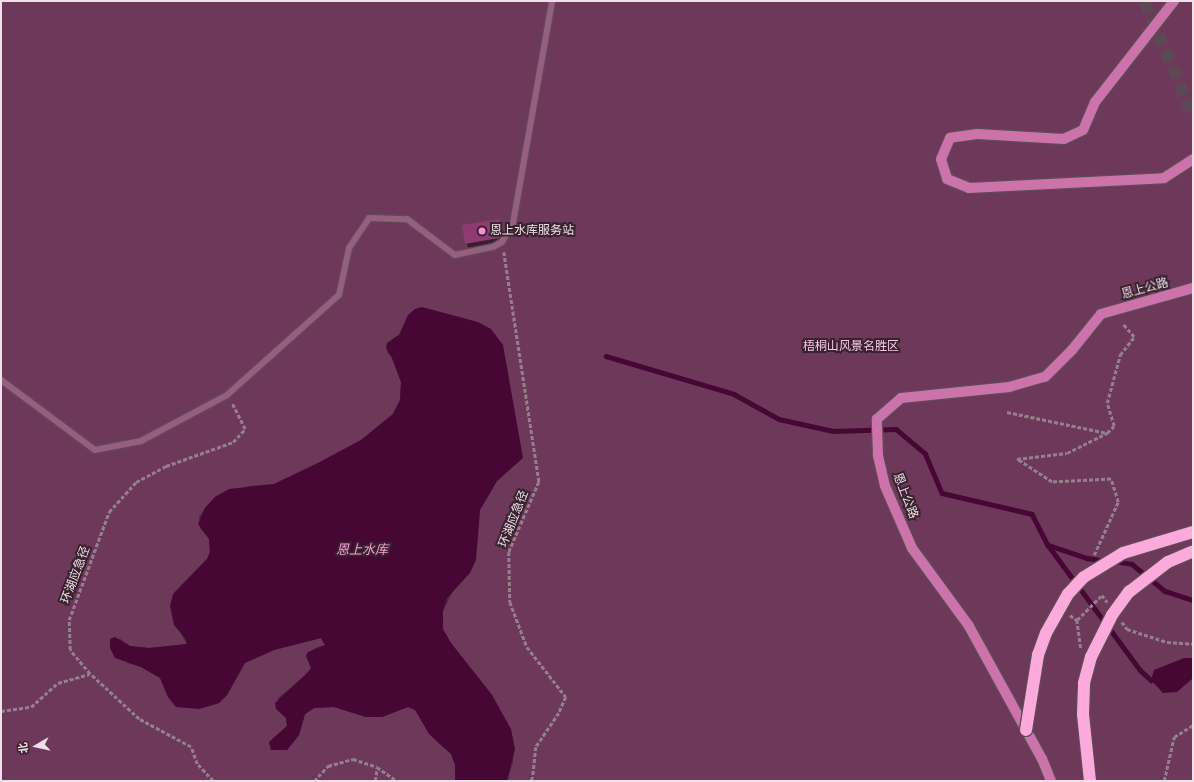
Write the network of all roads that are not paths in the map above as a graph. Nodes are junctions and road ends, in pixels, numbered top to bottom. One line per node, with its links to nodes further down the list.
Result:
1 (552, 1): 5 (lane)
2 (1174, 1): 3 (street)
3 (1193, 160)
4 (1193, 288): 8 (street, 恩上公路)
5 (1, 380)
6 (1193, 532): 8 (highway, bridge)
7 (1192, 552): 10 (highway, bridge)
8 (1026, 730): 9 (street, 恩上公路)
9 (1051, 781)
10 (1090, 781)

